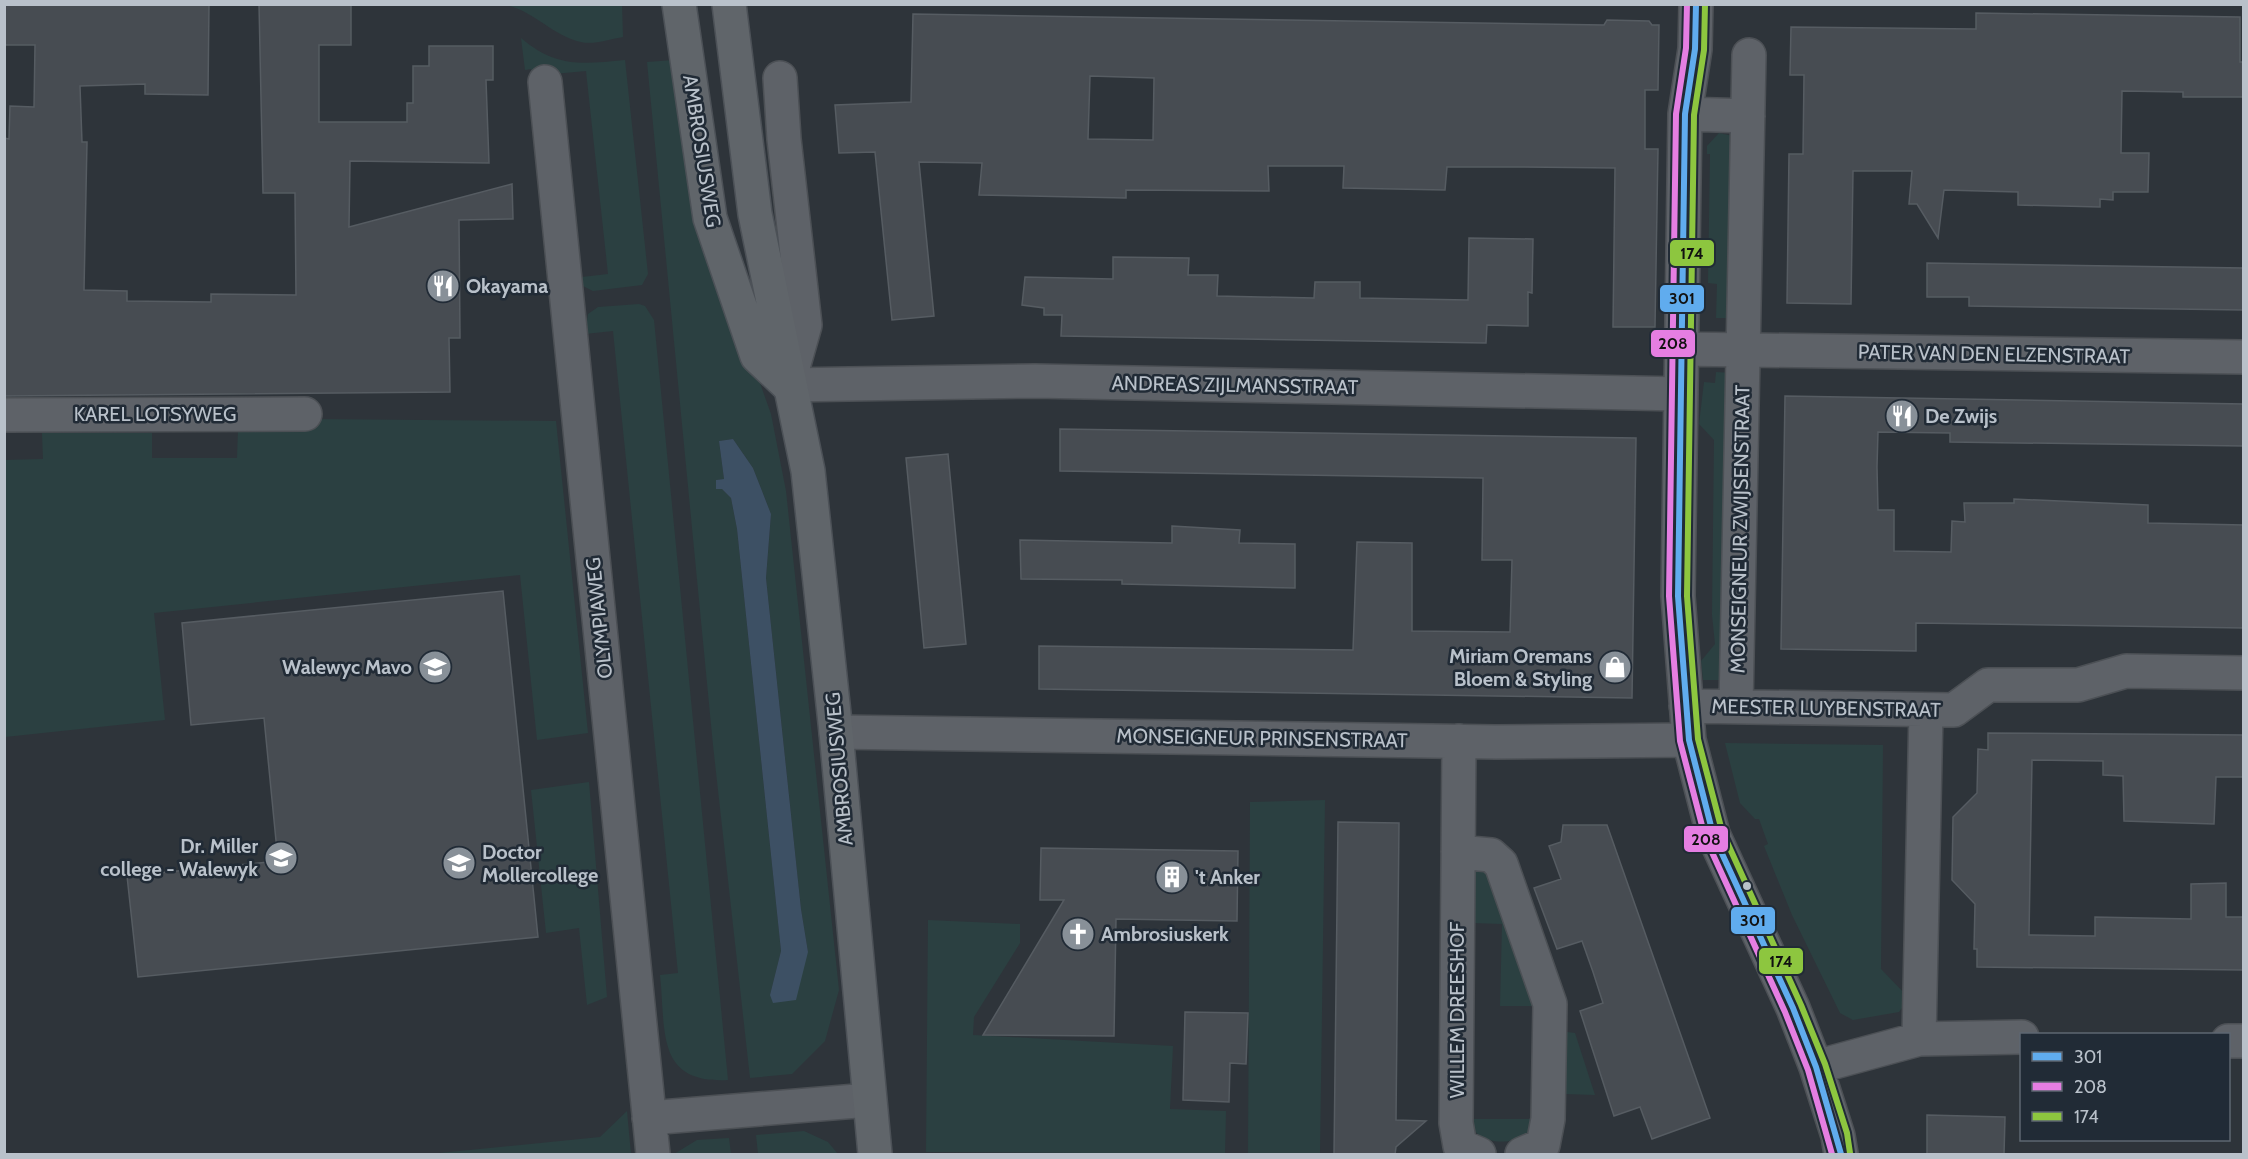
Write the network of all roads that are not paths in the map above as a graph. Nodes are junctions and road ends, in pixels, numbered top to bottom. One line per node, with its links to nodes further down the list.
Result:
1 (679, 4): 16 (main road, AMBROSIUSWEG)
2 (729, 4): 10 (main road, AMBROSIUSWEG)
3 (1696, 4): 7 (street)
4 (1749, 56): 8 (street, MONSEIGNEUR ZWIJSENSTRAAT)
5 (780, 78): 9 (street, AMBROSIUSWEG)
6 (545, 82): 32 (street, OLYMPIAWEG)
7 (1685, 114): 8 (street); 12 (street)
8 (1748, 116): 13 (street, MONSEIGNEUR ZWIJSENSTRAAT)
9 (784, 138): 10 (street); 11 (street, AMBROSIUSWEG)
10 (746, 142): 16 (main road, AMBROSIUSWEG)
11 (805, 326): 15 (street, AMBROSIUSWEG); 16 (street, AMBROSIUSWEG)
12 (1682, 349): 13 (street); 17 (street)
13 (1743, 351): 14 (street, PATER VAN DEN ELZENSTRAAT); 22 (street, MONSEIGNEUR ZWIJSENSTRAAT)
14 (2244, 357)
15 (825, 384): 16 (street, ANDREAS ZIJLMANSSTRAAT); 17 (street, ANDREAS ZIJLMANSSTRAAT)
16 (788, 385): 24 (main road, AMBROSIUSWEG)
17 (1681, 394): 21 (street)
18 (305, 414): 19 (street, KAREL LOTSYWEG)
19 (4, 415)
20 (2244, 673): 23 (street, MEESTER LUYBENSTRAAT)
21 (1686, 706): 22 (street, MEESTER LUYBENSTRAAT); 25 (street)
22 (1736, 707): 23 (street, MEESTER LUYBENSTRAAT)
23 (1926, 710): 29 (street)
24 (836, 732): 26 (street, MONSEIGNEUR PRINSENSTRAAT); 31 (main road, AMBROSIUSWEG)
25 (1689, 740): 26 (street, MONSEIGNEUR PRINSENSTRAAT); 30 (street)
26 (1459, 741): 27 (street, WILLEM DREESHOF)
27 (1458, 852): 35 (street, WILLEM DREESHOF); 36 (street)
28 (2020, 1037): 29 (street)
29 (1919, 1038): 30 (street)
30 (1816, 1067): 37 (street)
31 (869, 1100): 32 (street); 34 (main road, AMBROSIUSWEG)
32 (649, 1118): 33 (street, OLYMPIAWEG)
33 (653, 1155)
34 (875, 1155)
35 (1479, 1155)
36 (1522, 1155)
37 (1841, 1155)

